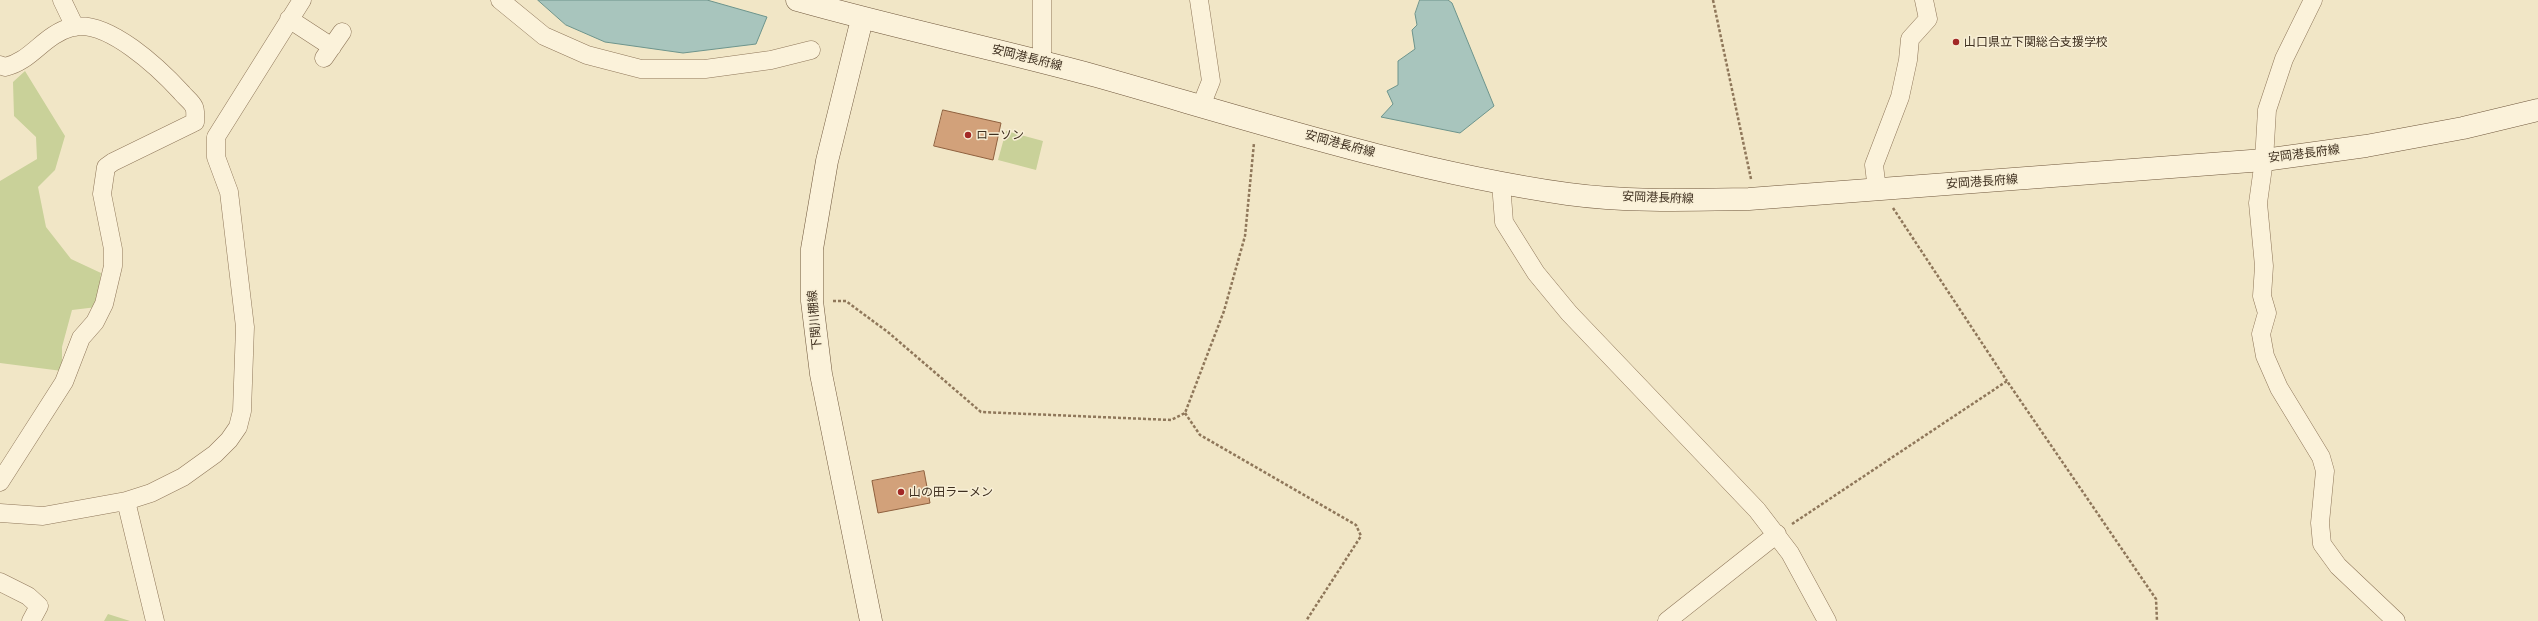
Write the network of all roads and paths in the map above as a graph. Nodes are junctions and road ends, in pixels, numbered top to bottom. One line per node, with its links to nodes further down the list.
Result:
1 (62, 0): 12 (street)
2 (302, 0): 11 (street)
3 (500, 0): 14 (street)
4 (797, 0): 10 (main road, 安岡港長府線)
5 (1042, 0): 15 (street)
6 (1199, 0): 17 (street)
7 (1713, 0): 25 (path)
8 (1924, 0): 24 (street)
9 (2313, 0): 22 (street)
10 (862, 19): 15 (main road, 安岡港長府線); 26 (main road, 下関川棚線)
11 (289, 20): 13 (street); 21 (street)
12 (75, 27): 16 (street); 19 (street)
13 (342, 32)
14 (811, 50)
15 (1042, 61): 17 (main road, 安岡港長府線)
16 (0, 64)
17 (1201, 106): 20 (main road, 安岡港長府線)
18 (2538, 110): 22 (main road, 安岡港長府線)
19 (195, 122): 21 (street); 29 (street)
20 (1257, 122): 23 (main road, 安岡港長府線); 28 (path)
21 (216, 137): 30 (street)
22 (2264, 160): 24 (main road, 安岡港長府線); 41 (street)
23 (1501, 183): 25 (main road, 安岡港長府線); 32 (street)
24 (1880, 190): 25 (main road, 安岡港長府線); 27 (path)
25 (1749, 200)
26 (812, 301): 28 (path); 36 (main road, 下関川棚線)
27 (2006, 381): 32 (path); 40 (path)
28 (1186, 413): 37 (path)
29 (0, 482)
30 (126, 501): 31 (street); 35 (street)
31 (0, 513)
32 (1777, 534): 38 (street); 39 (street)
33 (0, 582): 34 (street)
34 (31, 621)
35 (155, 621)
36 (871, 621)
37 (1306, 621)
38 (1667, 621)
39 (1827, 621)
40 (2157, 621)
41 (2396, 621)

